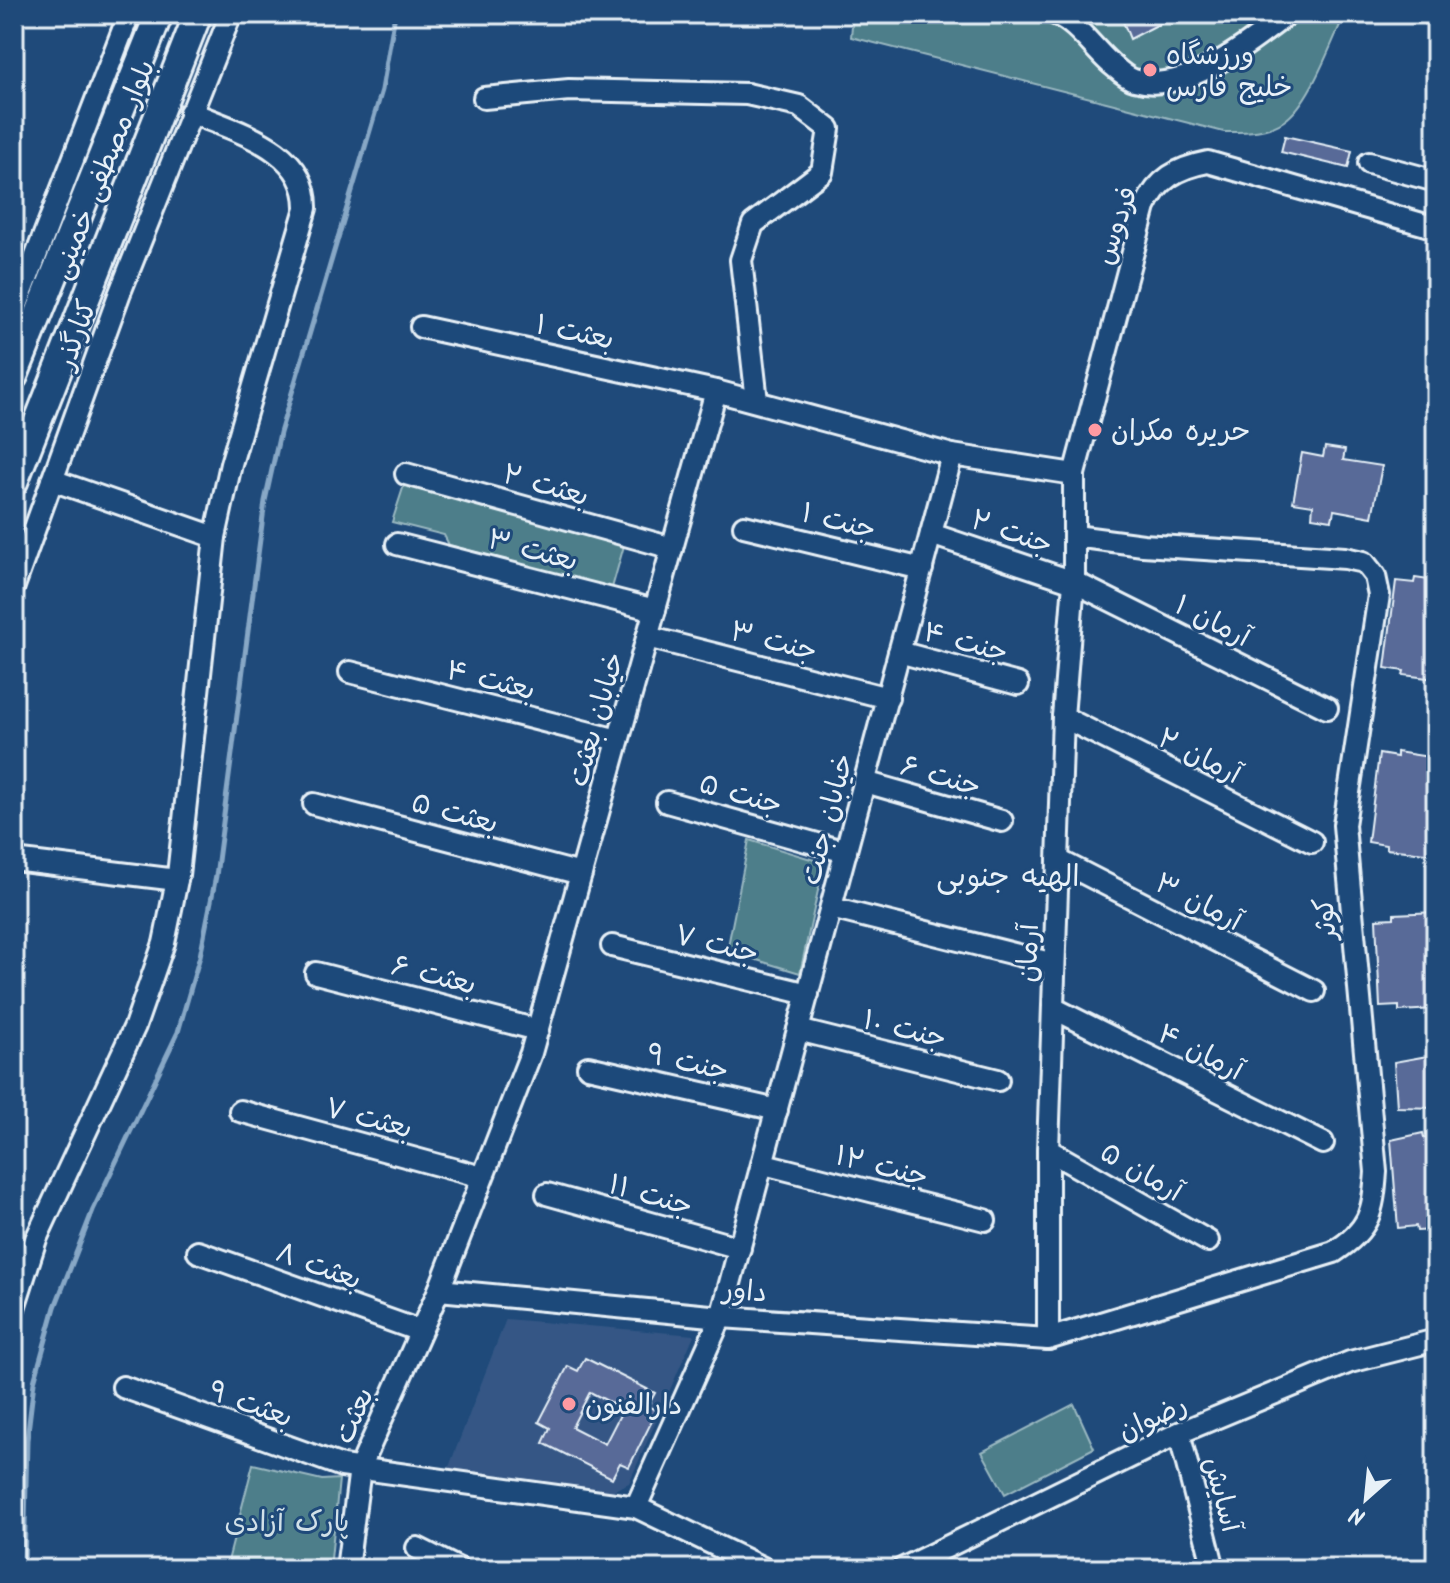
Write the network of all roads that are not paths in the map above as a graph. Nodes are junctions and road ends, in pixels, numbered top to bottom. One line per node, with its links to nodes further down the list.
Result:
1 (129, 14): 12 (street)
2 (159, 14): 14 (main road, بلوار مصطفی خمینی)
3 (198, 14): 21 (main road, بلوار مصطفی خمینی)
4 (231, 14): 8 (street, کنارگذر)
5 (1288, 14): 6 (street)
6 (1064, 16)
7 (484, 98): 16 (street)
8 (190, 112): 20 (street, کنارگذر); 25 (street)
9 (1369, 163): 10 (street)
10 (1436, 181)
11 (1436, 228): 19 (street, فردوس)
12 (14, 313)
13 (421, 327): 15 (street, بعثت ۱)
14 (14, 376)
15 (716, 391): 16 (street); 27 (street, خیابان بعثت)
16 (757, 401): 17 (street)
17 (952, 455): 19 (street); 23 (street, خیابان جنت)
18 (406, 474): 27 (street, بعثت ۲)
19 (1074, 474): 24 (street, آرمان)
20 (52, 480): 25 (street); 30 (street, کنارگذر)
21 (14, 482)
22 (744, 526): 28 (street, جنت ۱)
23 (931, 534): 28 (street, خیابان جنت); 29 (street, جنت ۲)
24 (1075, 536): 29 (street, آرمان); 77 (street, کوثر)
25 (215, 537): 49 (street)
26 (397, 544): 31 (street, بعثت ۳)
27 (672, 548): 31 (street, خیابان بعثت)
28 (922, 569): 33 (street, خیابان جنت)
29 (1074, 582): 37 (street, آرمان ۱); 38 (street, آرمان)
30 (14, 586)
31 (655, 610): 32 (street, خیابان بعثت)
32 (647, 637): 36 (street, جنت ۳); 39 (street, خیابان بعثت)
33 (899, 652): 35 (street, جنت ۴); 36 (street, خیابان جنت)
34 (350, 672): 39 (street, بعثت ۴)
35 (1018, 684)
36 (888, 698): 40 (street, خیابان جنت)
37 (1327, 708)
38 (1063, 717): 44 (street, آرمان ۲); 47 (street, آرمان)
39 (618, 740): 48 (street, خیابان بعثت)
40 (865, 782): 43 (street, جنت ۶); 45 (street, خیابان جنت)
41 (667, 802): 45 (street, جنت ۵)
42 (314, 804): 48 (street, بعثت ۵)
43 (1002, 821)
44 (1312, 842)
45 (846, 852): 50 (street, خیابان جنت)
46 (14, 860): 49 (street)
47 (1058, 860): 52 (street, آرمان); 54 (street, آرمان ۳)
48 (581, 874): 57 (street, خیابان بعثت)
49 (177, 880): 72 (street)
50 (831, 908): 52 (street); 55 (street, خیابان جنت)
51 (612, 946): 55 (street, جنت ۷)
52 (1054, 964): 56 (street, آرمان)
53 (316, 973): 57 (street, بعثت ۶)
54 (1314, 991)
55 (808, 994): 58 (street, خیابان جنت)
56 (1053, 1008): 63 (street, آرمان ۴); 64 (street, آرمان)
57 (538, 1030): 66 (street, خیابان بعثت)
58 (798, 1030): 60 (street, جنت ۱۰); 61 (street, خیابان جنت)
59 (588, 1067): 61 (street, جنت ۹)
60 (998, 1080)
61 (777, 1110): 65 (street, خیابان جنت)
62 (240, 1111): 66 (street, بعثت ۷)
63 (1323, 1143)
64 (1048, 1150): 69 (street, آرمان ۵); 77 (street, آرمان)
65 (764, 1164): 68 (street, جنت ۱۲); 70 (street, خیابان جنت)
66 (482, 1177): 73 (street, خیابان بعثت)
67 (547, 1194): 70 (street, جنت ۱۱)
68 (985, 1220)
69 (1208, 1241)
70 (740, 1248): 75 (street, خیابان جنت)
71 (198, 1252): 76 (street, بعثت ۸)
72 (19, 1274): 74 (street)
73 (439, 1290): 75 (street, داور); 76 (street, بعثت)
74 (14, 1308)
75 (721, 1317): 77 (street, داور); 82 (street, خیابان جنت)
76 (420, 1331): 81 (street, بعثت)
77 (1048, 1339)
78 (1436, 1340): 80 (street, رضوان)
79 (123, 1387): 81 (street, بعثت ۹)
80 (1179, 1433): 87 (street, رضوان); 88 (street, آسایش)
81 (360, 1468): 82 (street, بعثت ۹); 84 (street, بعثت)
82 (636, 1507): 86 (street, بعثت ۹)
83 (417, 1548): 85 (street)
84 (347, 1569)
85 (459, 1569)
86 (765, 1569)
87 (902, 1569)
88 (1214, 1569)

